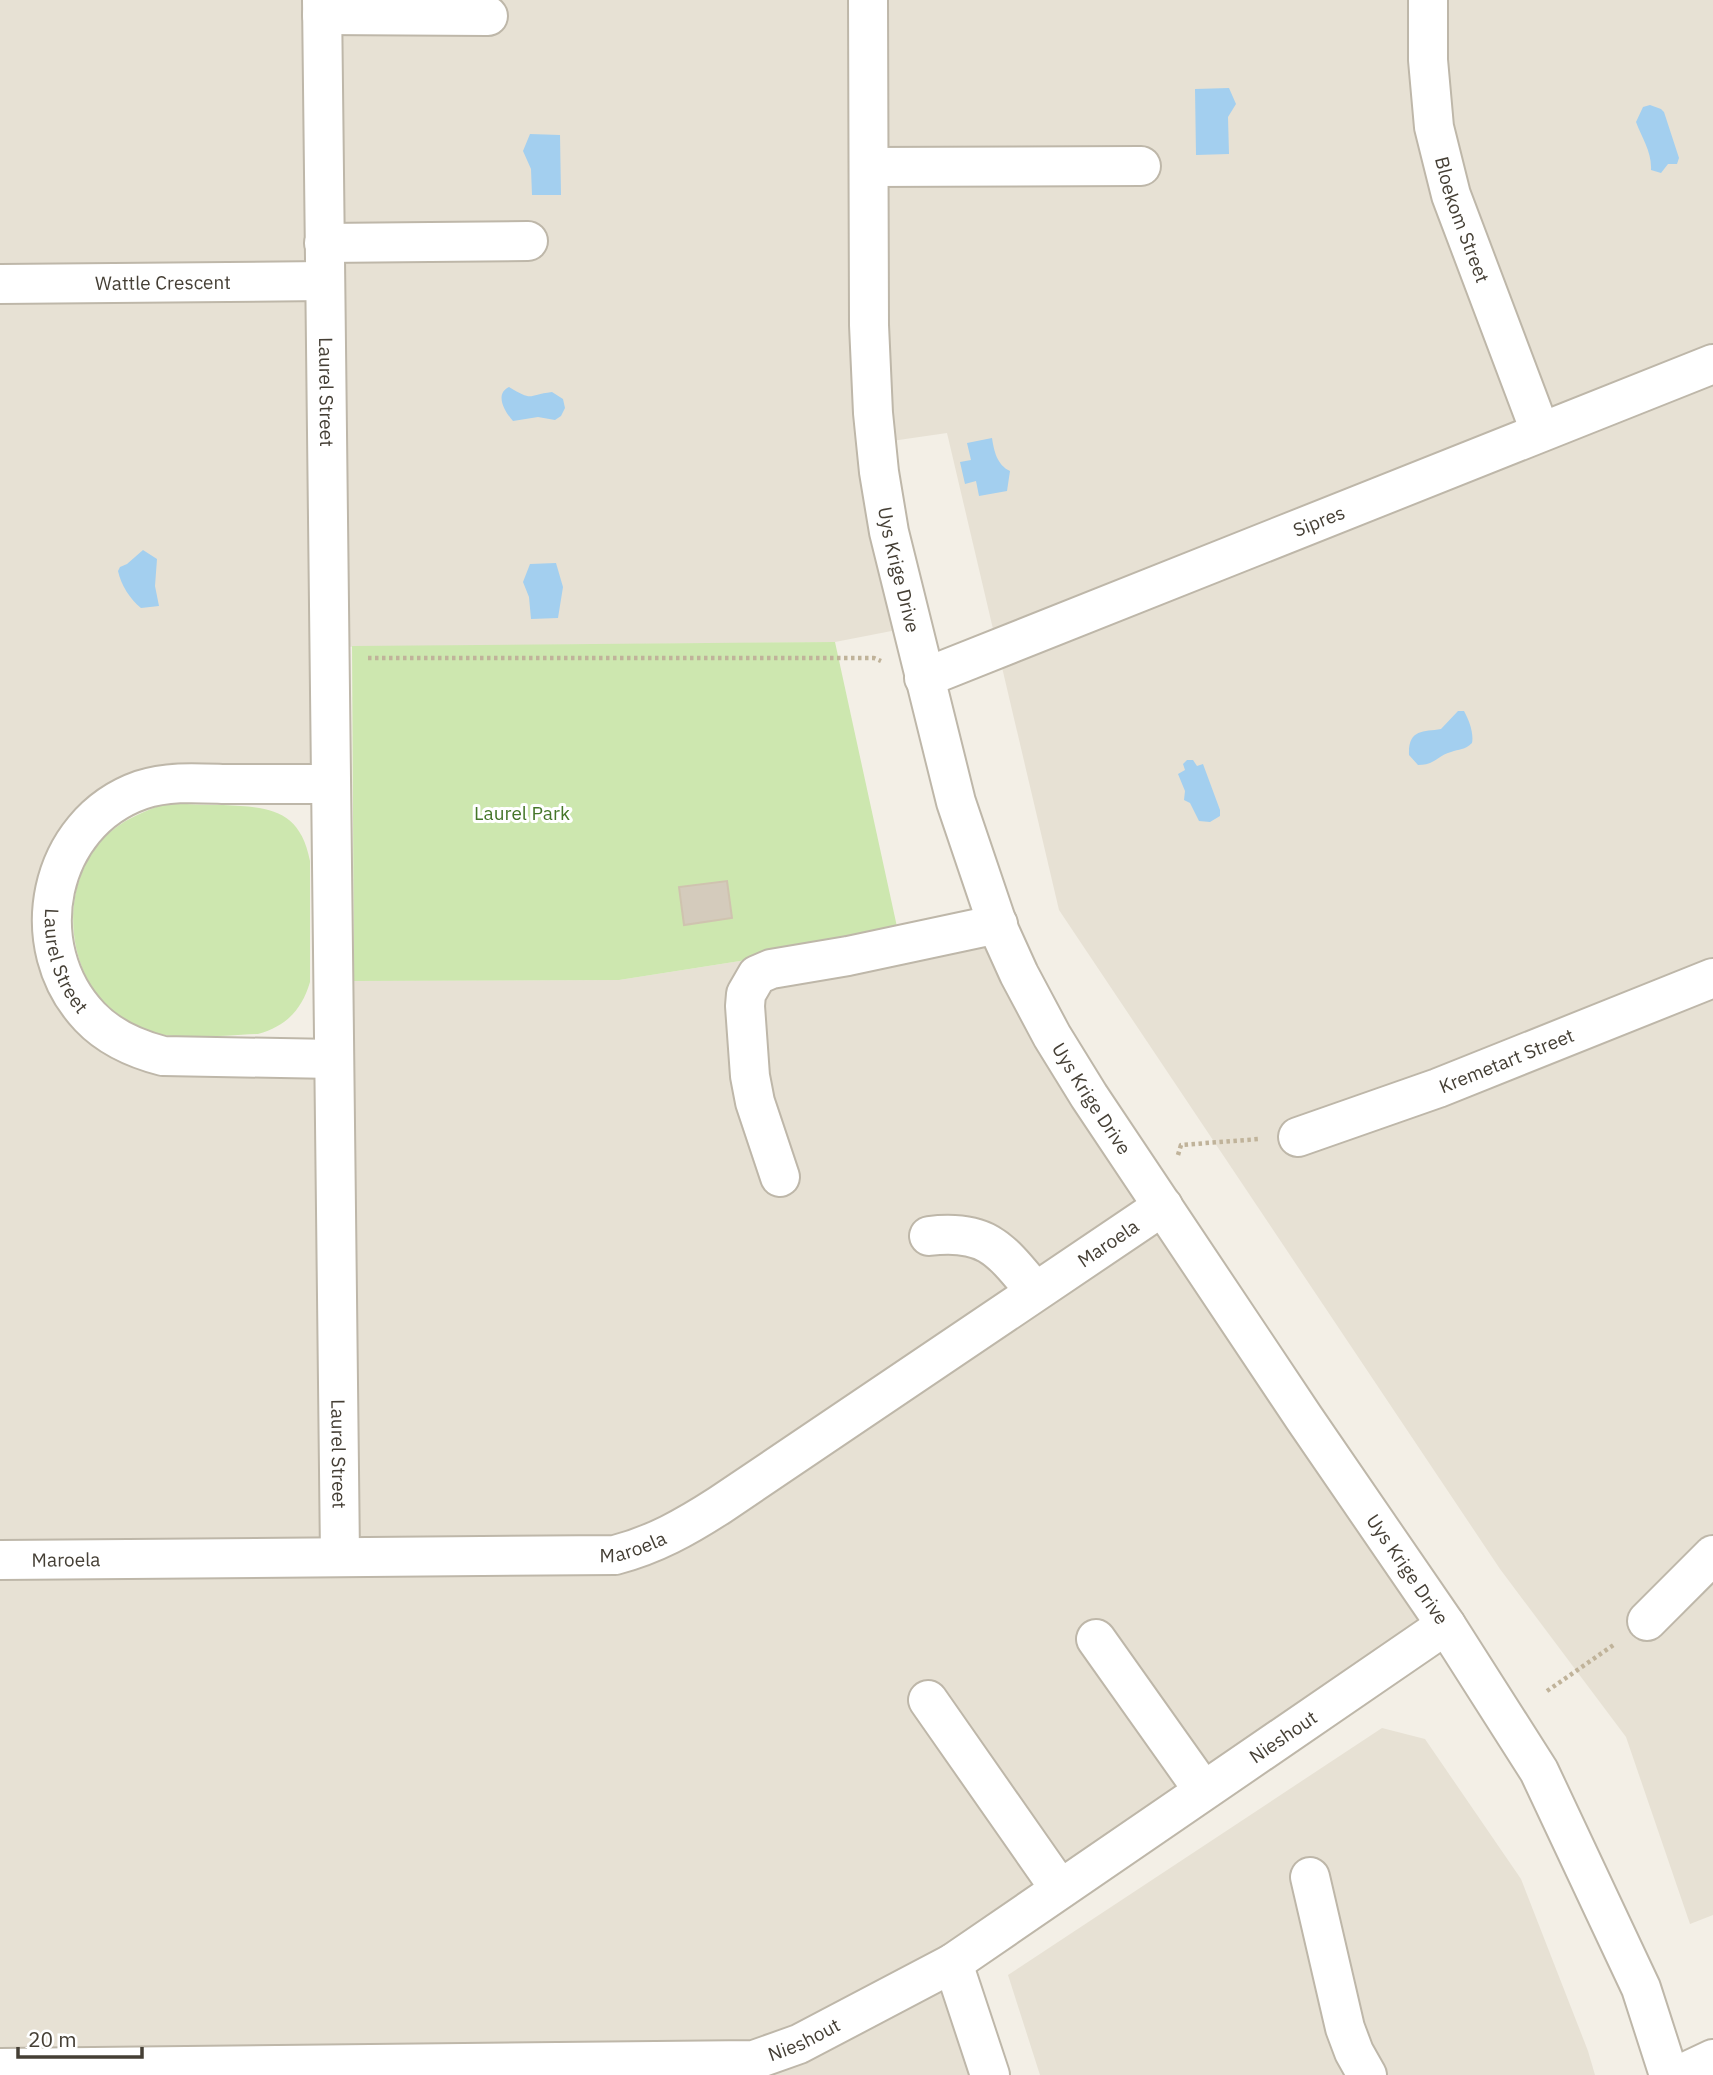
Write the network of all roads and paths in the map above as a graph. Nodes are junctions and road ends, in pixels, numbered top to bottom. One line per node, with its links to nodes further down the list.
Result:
1 (868, 0): 6 (street, Uys Krige Drive)
2 (1428, 0): 12 (street, Bloekom Street)
3 (322, 8): 4 (street); 8 (street, Laurel Street)
4 (488, 16)
5 (1141, 166): 6 (street)
6 (869, 167): 14 (street, Uys Krige Drive)
7 (528, 241): 8 (street)
8 (324, 243): 9 (street, Laurel Street)
9 (325, 281): 10 (street, Wattle Crescent); 13 (street, Laurel Street)
10 (0, 284)
11 (1713, 364): 12 (street, Sipres)
12 (1540, 431): 14 (street, Sipres)
13 (329, 658): 14 (path); 15 (street, Laurel Street)
14 (924, 678): 16 (street, Uys Krige Drive)
15 (331, 784): 18 (street, Laurel Street); 18 (street, Laurel Street)
16 (998, 924): 20 (street); 21 (street, Uys Krige Drive)
17 (1713, 978): 19 (street, Kremetart Street)
18 (334, 1059): 25 (street, Laurel Street)
19 (1298, 1137): 21 (path)
20 (780, 1177)
21 (1163, 1206): 23 (street, Maroela); 28 (street, Uys Krige Drive)
22 (929, 1236): 23 (street)
23 (1035, 1291): 25 (street, Maroela)
24 (1713, 1555): 27 (street)
25 (340, 1556): 26 (street, Maroela)
26 (0, 1560)
27 (1647, 1621): 30 (path)
28 (1447, 1625): 32 (street, Nieshout); 43 (street, Uys Krige Drive)
29 (1096, 1639): 32 (street)
30 (1547, 1691)
31 (928, 1700): 34 (street)
32 (1203, 1790): 34 (street, Nieshout)
33 (1310, 1877): 42 (street)
34 (1060, 1889): 35 (street, Nieshout)
35 (953, 1963): 37 (street, Nieshout); 41 (street)
36 (1713, 2059): 44 (street)
37 (799, 2060): 39 (street, Nieshout)
38 (0, 2068): 40 (street, Nieshout)
39 (622, 2068): 40 (street, Nieshout)
40 (239, 2070)
41 (990, 2075)
42 (1367, 2075)
43 (1669, 2075)
44 (1679, 2075)

